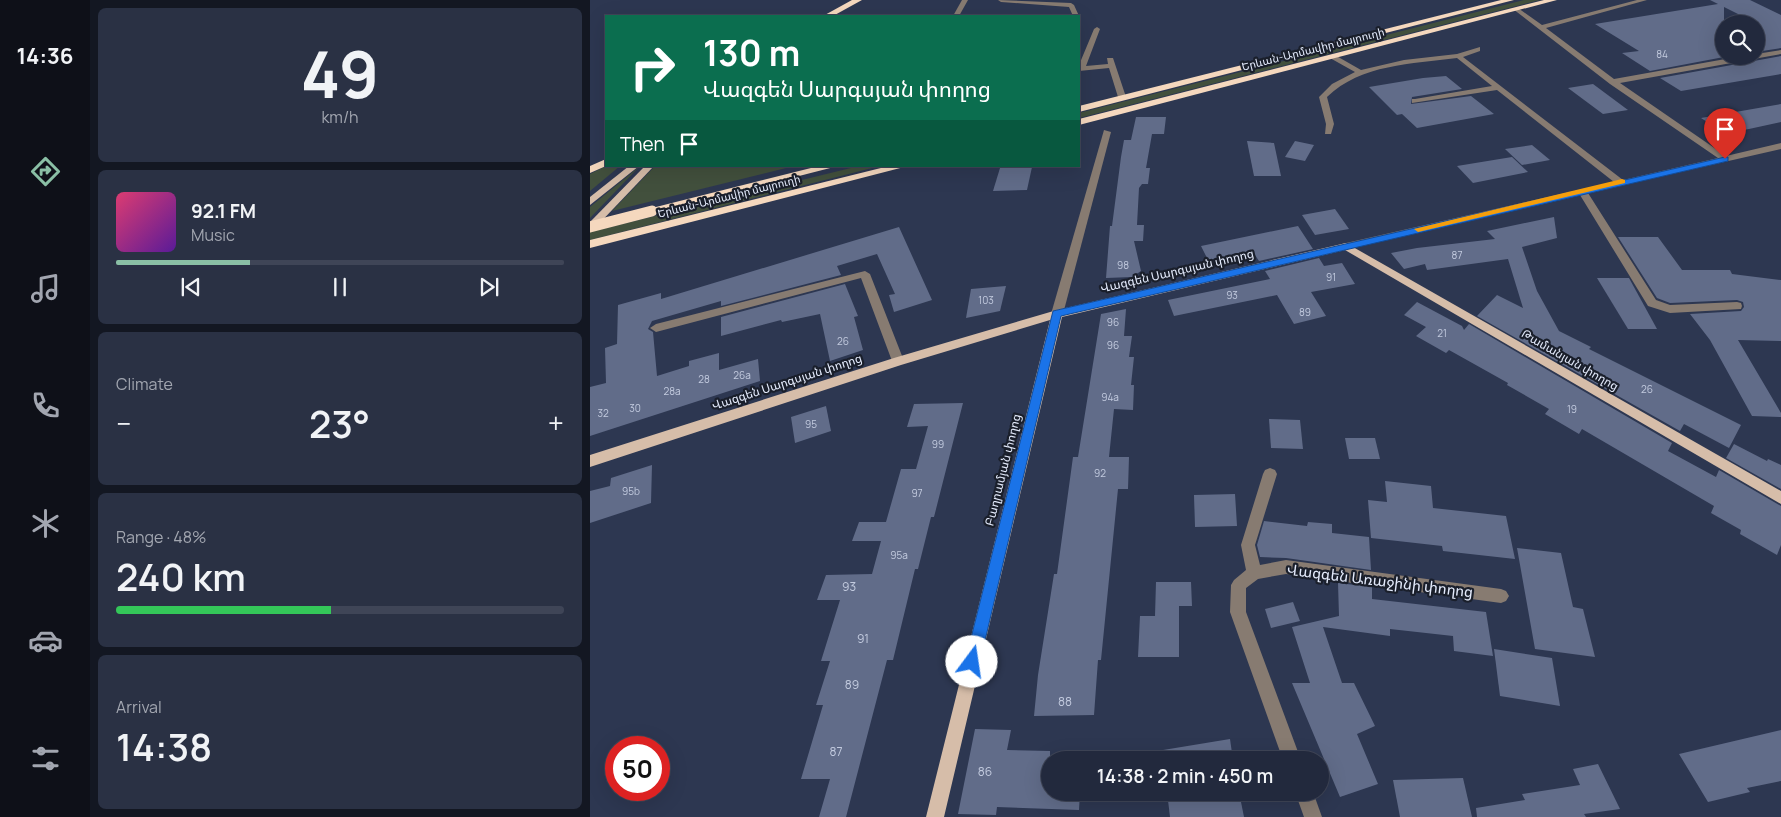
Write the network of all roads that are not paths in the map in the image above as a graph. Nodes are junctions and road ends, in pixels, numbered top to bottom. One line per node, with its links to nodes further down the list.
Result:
1 (858, 0): 8 (highway)
2 (965, 0): 9 (street)
3 (1001, 0): 10 (street)
4 (1509, 0): 23 (highway, Երևան-Արմավիր մայրուղի)
5 (1553, 0): 7 (highway, Երևան-Արմավիր մայրուղի)
6 (1644, 0): 11 (street)
7 (1516, 9): 11 (street); 16 (highway, Երևան-Արմավիր մայրուղի)
8 (829, 15)
9 (957, 15)
10 (1076, 15)
11 (1540, 28): 21 (street)
12 (1097, 29): 19 (street)
13 (1477, 49): 17 (street)
14 (1781, 52): 15 (street)
15 (1765, 55)
16 (1333, 56): 20 (street); 26 (highway, Երևան-Արմավիր մայրուղի)
17 (1458, 56): 20 (street); 22 (street)
18 (1715, 63): 21 (street)
19 (1080, 69): 23 (street)
20 (1358, 71): 28 (street)
21 (1613, 82): 30 (street)
22 (1499, 88): 24 (street); 37 (street)
23 (1122, 97): 25 (highway, Երևան-Արմավիր մայրուղի)
24 (1415, 101)
25 (1080, 108)
26 (1080, 122)
27 (1107, 132): 44 (street, Բաղրամյան փողոց)
28 (1328, 132)
29 (1781, 146): 30 (street, Վազգեն Սարգսյան փողոց)
30 (1725, 159): 37 (street, Վազգեն Սարգսյան փողոց)
31 (605, 162): 36 (highway)
32 (634, 167): 39 (main road)
33 (649, 167): 40 (main road)
34 (828, 167): 40 (highway, Երևան-Արմավիր մայրուղի, bridge)
35 (899, 167): 41 (highway, Երևան-Արմավիր մայրուղի)
36 (590, 170)
37 (1620, 182): 38 (street, Վազգեն Սարգսյան փողոց)
38 (1582, 191): 42 (street, Վազգեն Սարգսյան փողոց); 43 (street)
39 (590, 202)
40 (590, 227)
41 (590, 244)
42 (1346, 246): 44 (main road, Վազգեն Սարգսյան փողոց); 49 (main road, Թամանյան փողոց)
43 (1737, 306)
44 (1056, 314): 46 (main road, Վազգեն Սարգսյան փողոց); 54 (main road, Բաղրամյան փողոց)
45 (656, 328): 46 (street)
46 (898, 361): 47 (main road, Վազգեն Սարգսյան փողոց)
47 (590, 461)
48 (1270, 474): 50 (street)
49 (1781, 498)
50 (1254, 573): 51 (street, Վազգեն Առաջինի փողոց); 52 (street)
51 (1501, 596)
52 (1289, 751)
53 (1307, 801): 55 (street)
54 (935, 817)
55 (1313, 817)

